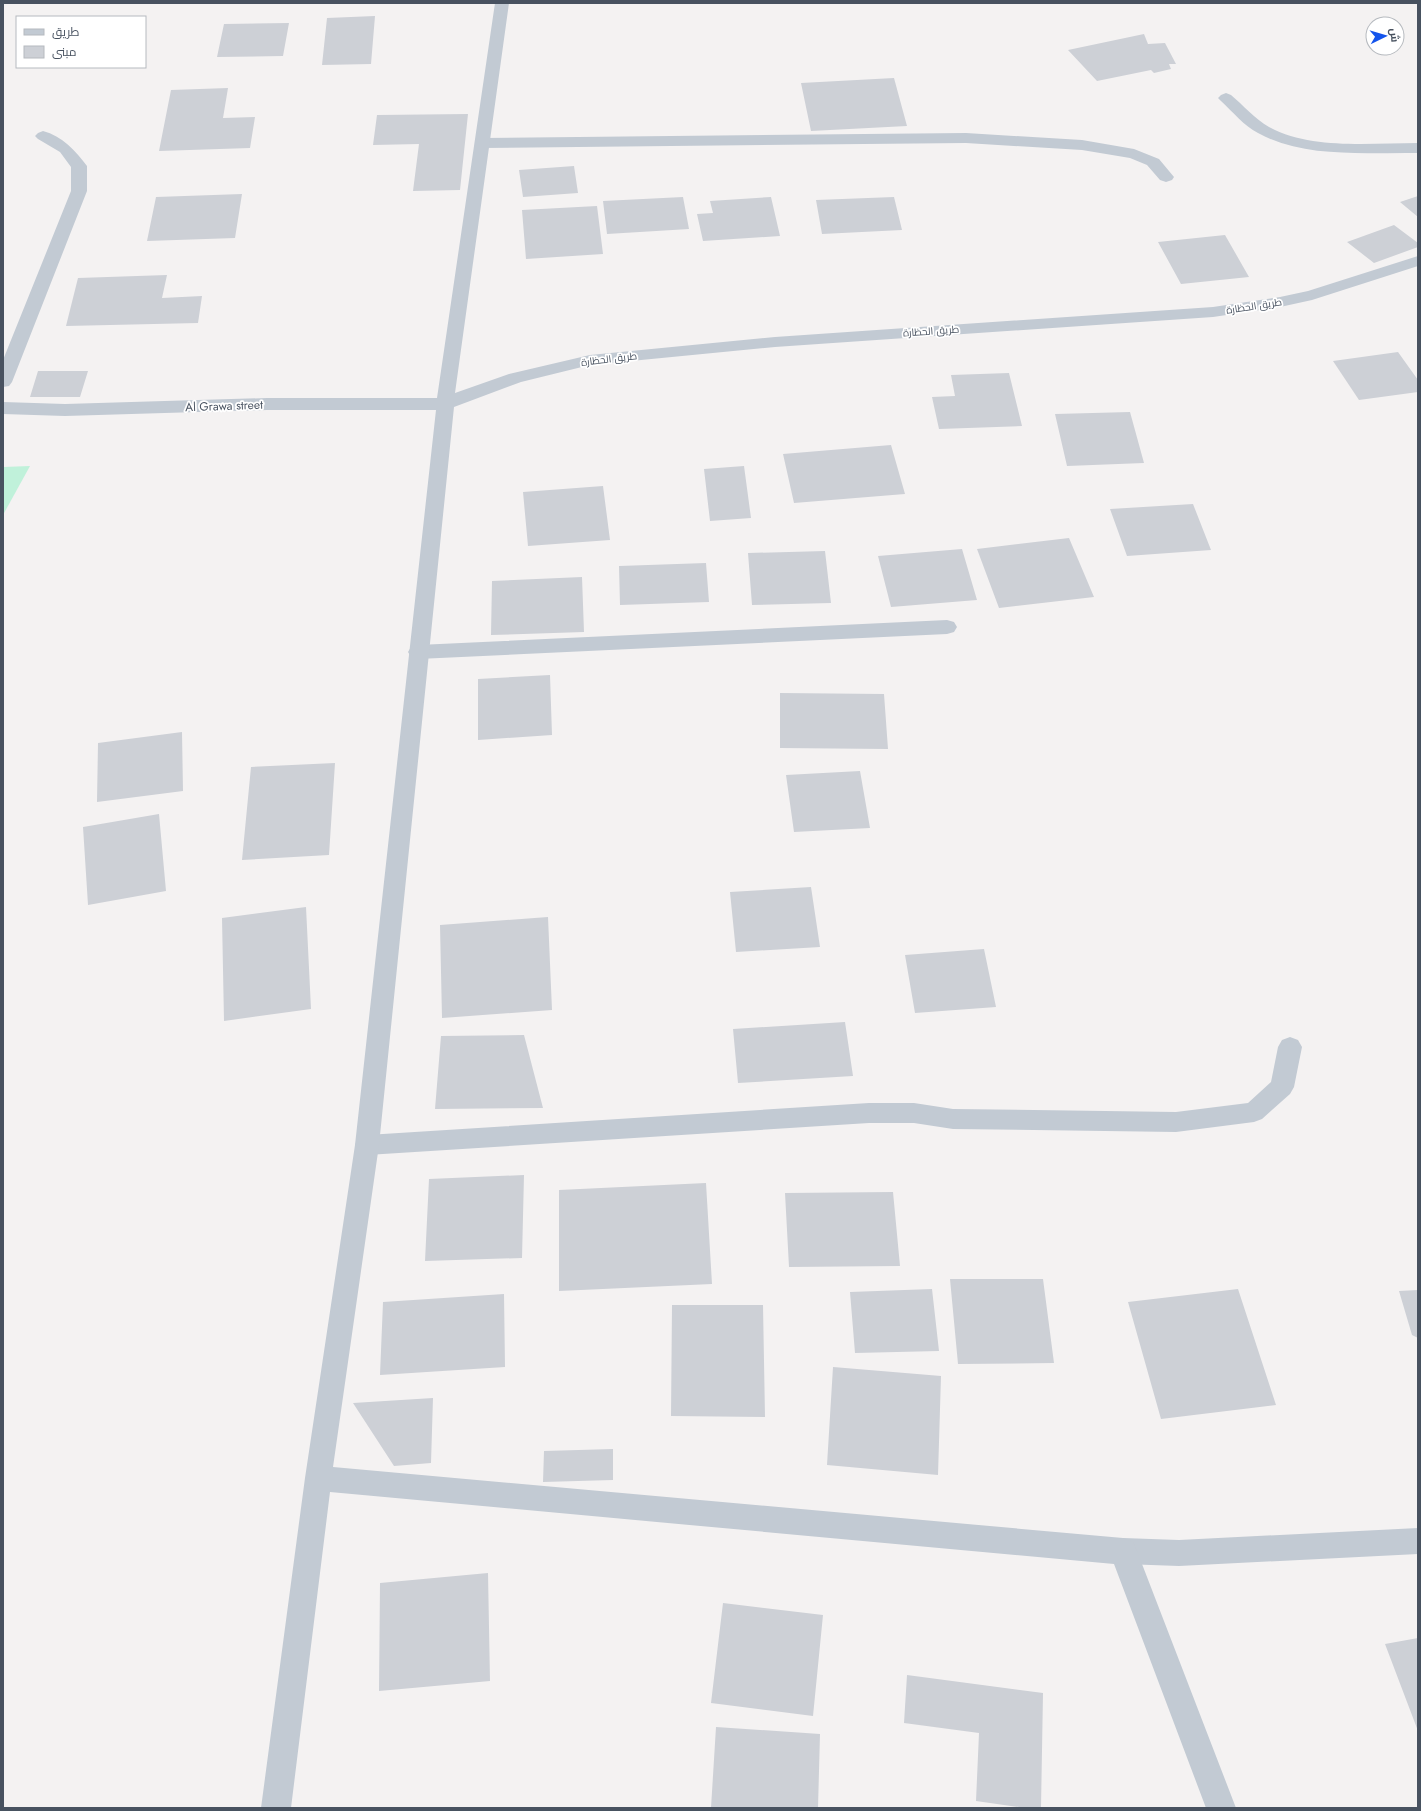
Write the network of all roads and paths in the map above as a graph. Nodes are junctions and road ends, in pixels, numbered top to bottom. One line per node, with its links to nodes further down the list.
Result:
1 (502, 3): 4 (street)
2 (1226, 98): 5 (street)
3 (43, 136): 8 (street)
4 (483, 142): 6 (street); 9 (street)
5 (1418, 148)
6 (1166, 177)
7 (1418, 261): 9 (street, طريق الحظارة)
8 (3, 382)
9 (445, 404): 10 (street, Al Grawa street); 12 (street)
10 (3, 408)
11 (947, 627): 12 (street)
12 (418, 652): 14 (street)
13 (1290, 1047): 14 (street)
14 (367, 1145): 15 (street)
15 (318, 1478): 17 (street); 18 (street)
16 (1418, 1541): 17 (street)
17 (1123, 1551): 19 (street)
18 (276, 1808)
19 (1221, 1808)

